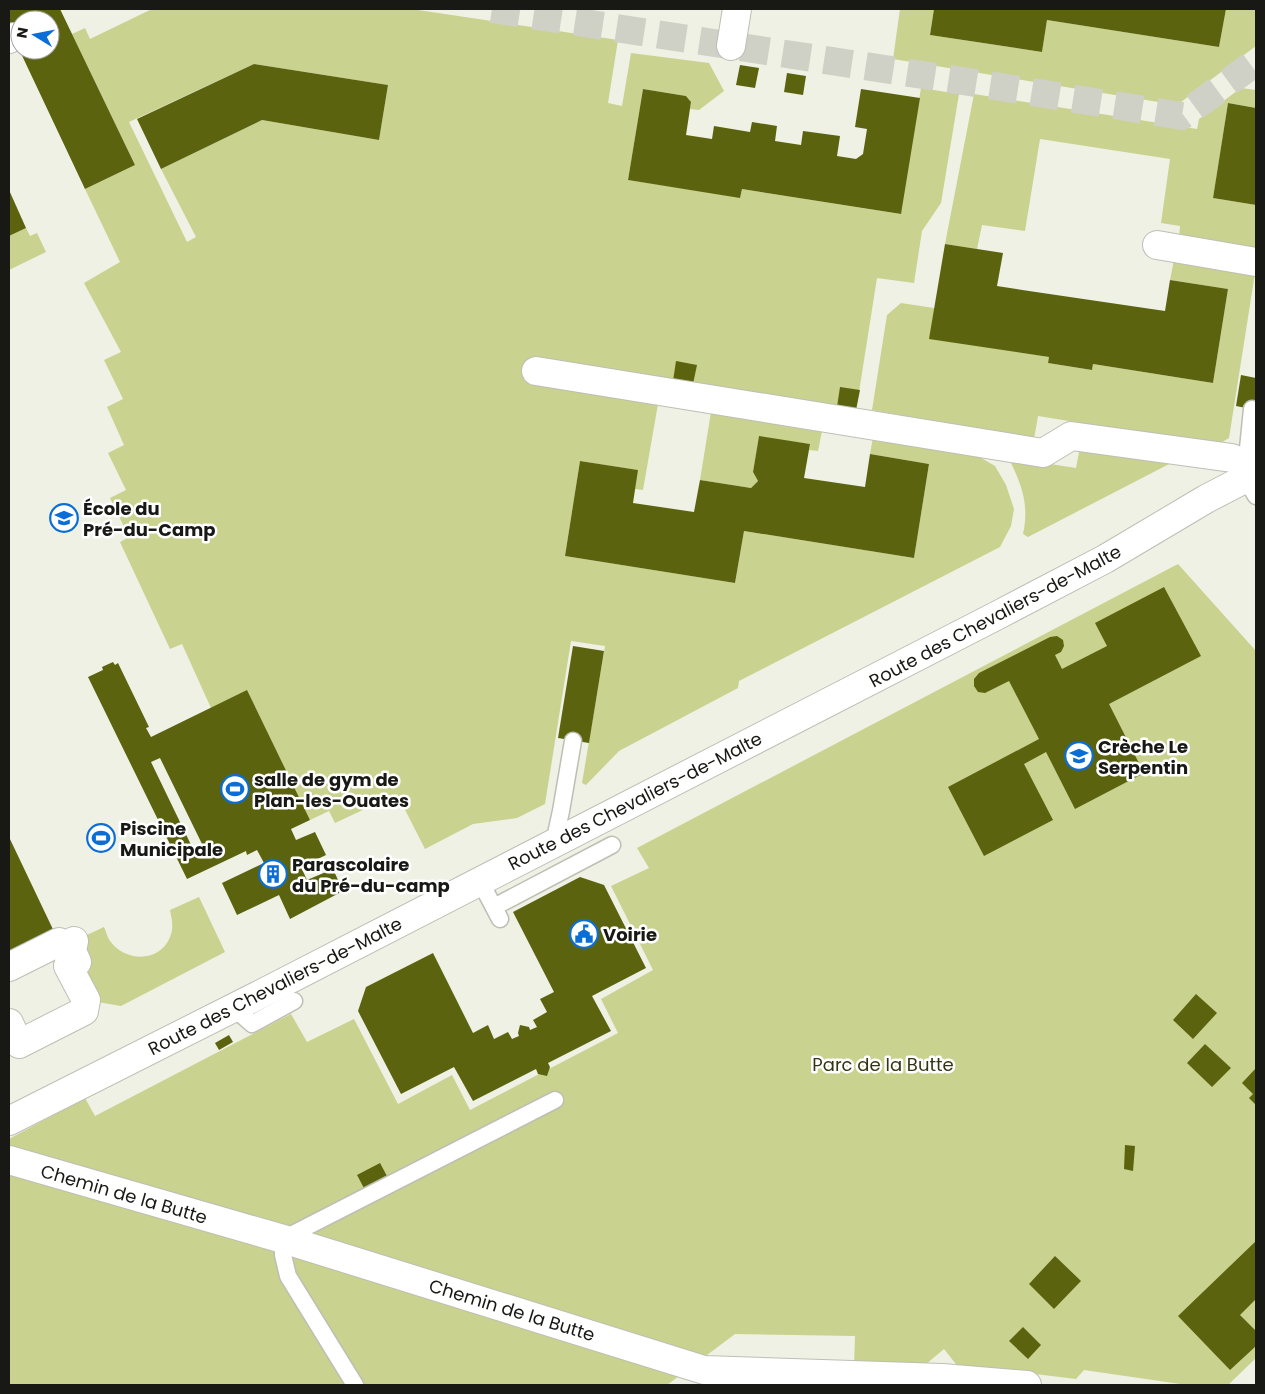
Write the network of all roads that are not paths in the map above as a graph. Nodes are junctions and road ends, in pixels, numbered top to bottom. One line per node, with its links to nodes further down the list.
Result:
1 (737, 9): 2 (street)
2 (731, 46)
3 (1157, 245): 4 (street)
4 (1256, 262)
5 (536, 371): 7 (street)
6 (1252, 409): 7 (lane)
7 (1248, 476): 9 (street, Route des Chevaliers-de-Malte)
8 (573, 741): 9 (lane)
9 (554, 843): 11 (street, Route des Chevaliers-de-Malte)
10 (612, 845): 11 (lane)
11 (480, 881): 14 (street, Route des Chevaliers-de-Malte)
12 (9, 967): 15 (street)
13 (294, 1001): 14 (lane)
14 (234, 1008): 17 (street, Route des Chevaliers-de-Malte)
15 (9, 1023)
16 (555, 1100): 19 (lane)
17 (9, 1121)
18 (9, 1160): 19 (street, Chemin de la Butte)
19 (283, 1239): 20 (street, Chemin de la Butte); 21 (lane)
20 (720, 1378): 22 (street, Chemin de la Butte)
21 (355, 1385)
22 (1017, 1385)

